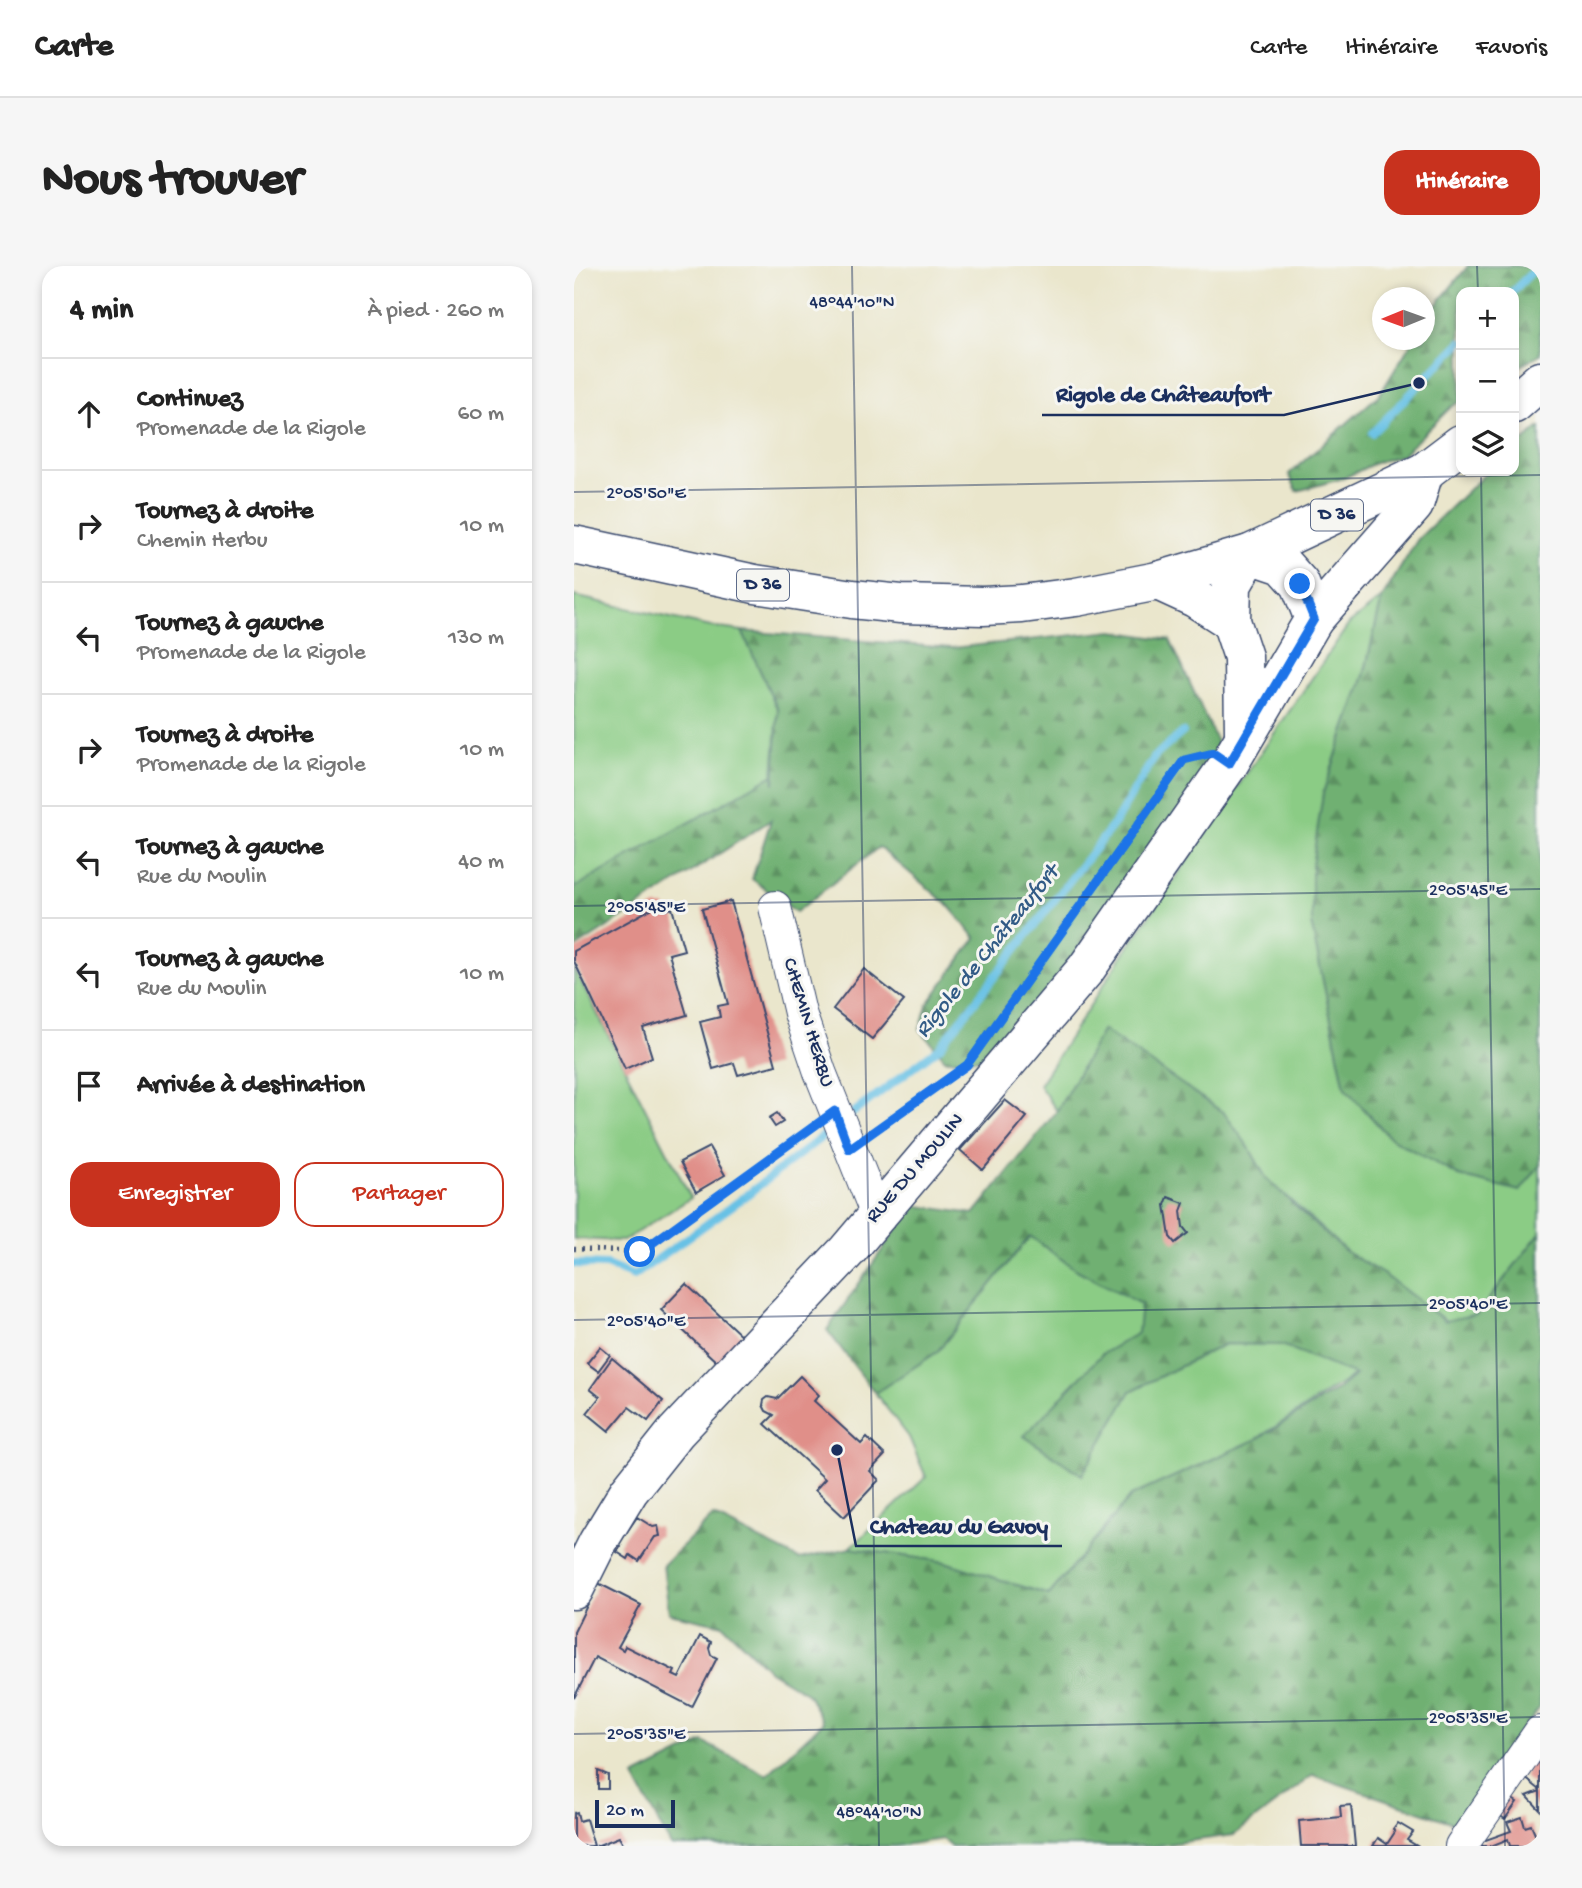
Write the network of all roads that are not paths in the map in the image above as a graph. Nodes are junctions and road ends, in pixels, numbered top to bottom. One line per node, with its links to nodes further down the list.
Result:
1 (1540, 381): 2 (street)
2 (1519, 400)
3 (1456, 448): 4 (street, D 36)
4 (1423, 472): 6 (street, D 36); 8 (street, RUE DU MOULIN)
5 (574, 545): 7 (street, D 36)
6 (1250, 554): 7 (street, D 36); 8 (street); 9 (street)
7 (1158, 581): 9 (street)
8 (1314, 619): 10 (street, RUE DU MOULIN)
9 (1231, 621): 10 (street)
10 (1236, 749): 12 (street, RUE DU MOULIN)
11 (775, 908): 12 (street, CHEMIN HERBU)
12 (877, 1215): 13 (street, RUE DU MOULIN)
13 (574, 1590)
14 (1540, 1732): 15 (street)
15 (1461, 1846)

